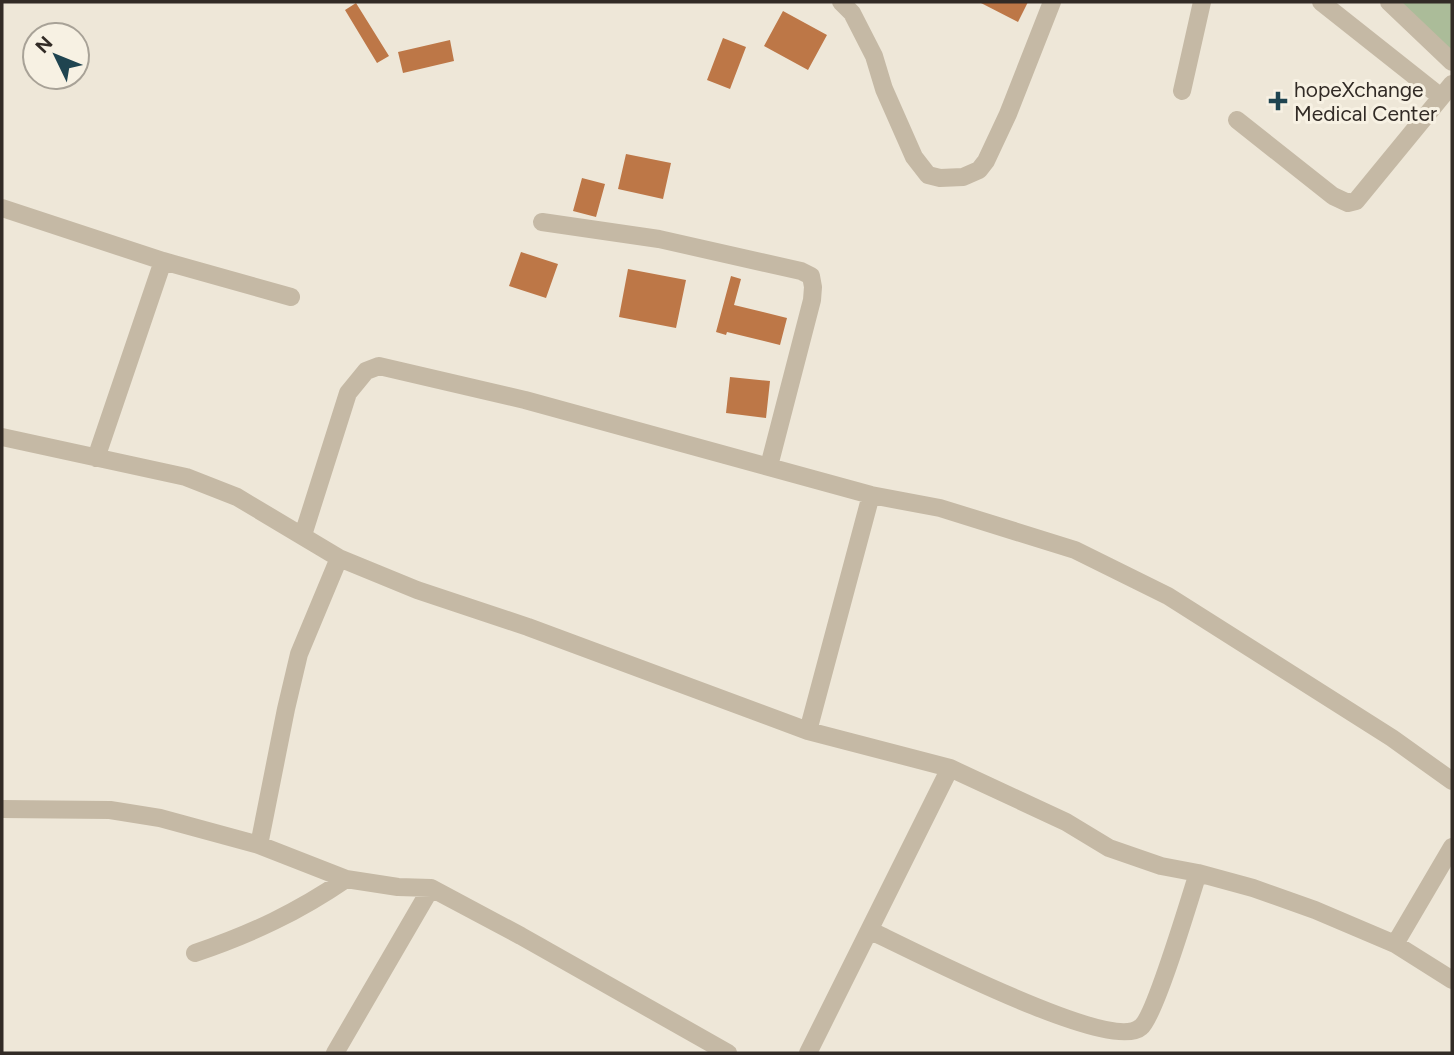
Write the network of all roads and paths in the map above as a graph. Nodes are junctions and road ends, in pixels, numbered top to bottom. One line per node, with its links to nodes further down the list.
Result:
1 (841, 2): 2 (street)
2 (1052, 2)
3 (1202, 2): 8 (street)
4 (1321, 2): 7 (street)
5 (1389, 2): 6 (street)
6 (1452, 62)
7 (1447, 90): 9 (street)
8 (1182, 91)
9 (1237, 120)
10 (2, 208): 12 (street)
11 (542, 222): 16 (street)
12 (163, 261): 13 (street); 15 (street)
13 (291, 297)
14 (2, 437): 15 (street)
15 (96, 458): 18 (street)
16 (769, 466): 17 (street); 18 (street)
17 (872, 495): 20 (street); 22 (street)
18 (303, 536): 19 (street)
19 (339, 558): 20 (street); 24 (street)
20 (808, 731): 21 (street)
21 (950, 768): 26 (street); 29 (street)
22 (1452, 780)
23 (2, 809): 24 (street)
24 (260, 845): 27 (street)
25 (1452, 847): 30 (street)
26 (1198, 873): 29 (street); 30 (street)
27 (346, 878): 28 (street); 31 (street)
28 (431, 888): 33 (street); 34 (street)
29 (871, 930): 35 (street)
30 (1395, 944): 32 (street)
31 (195, 953)
32 (1452, 980)
33 (335, 1053)
34 (727, 1053)
35 (808, 1053)

